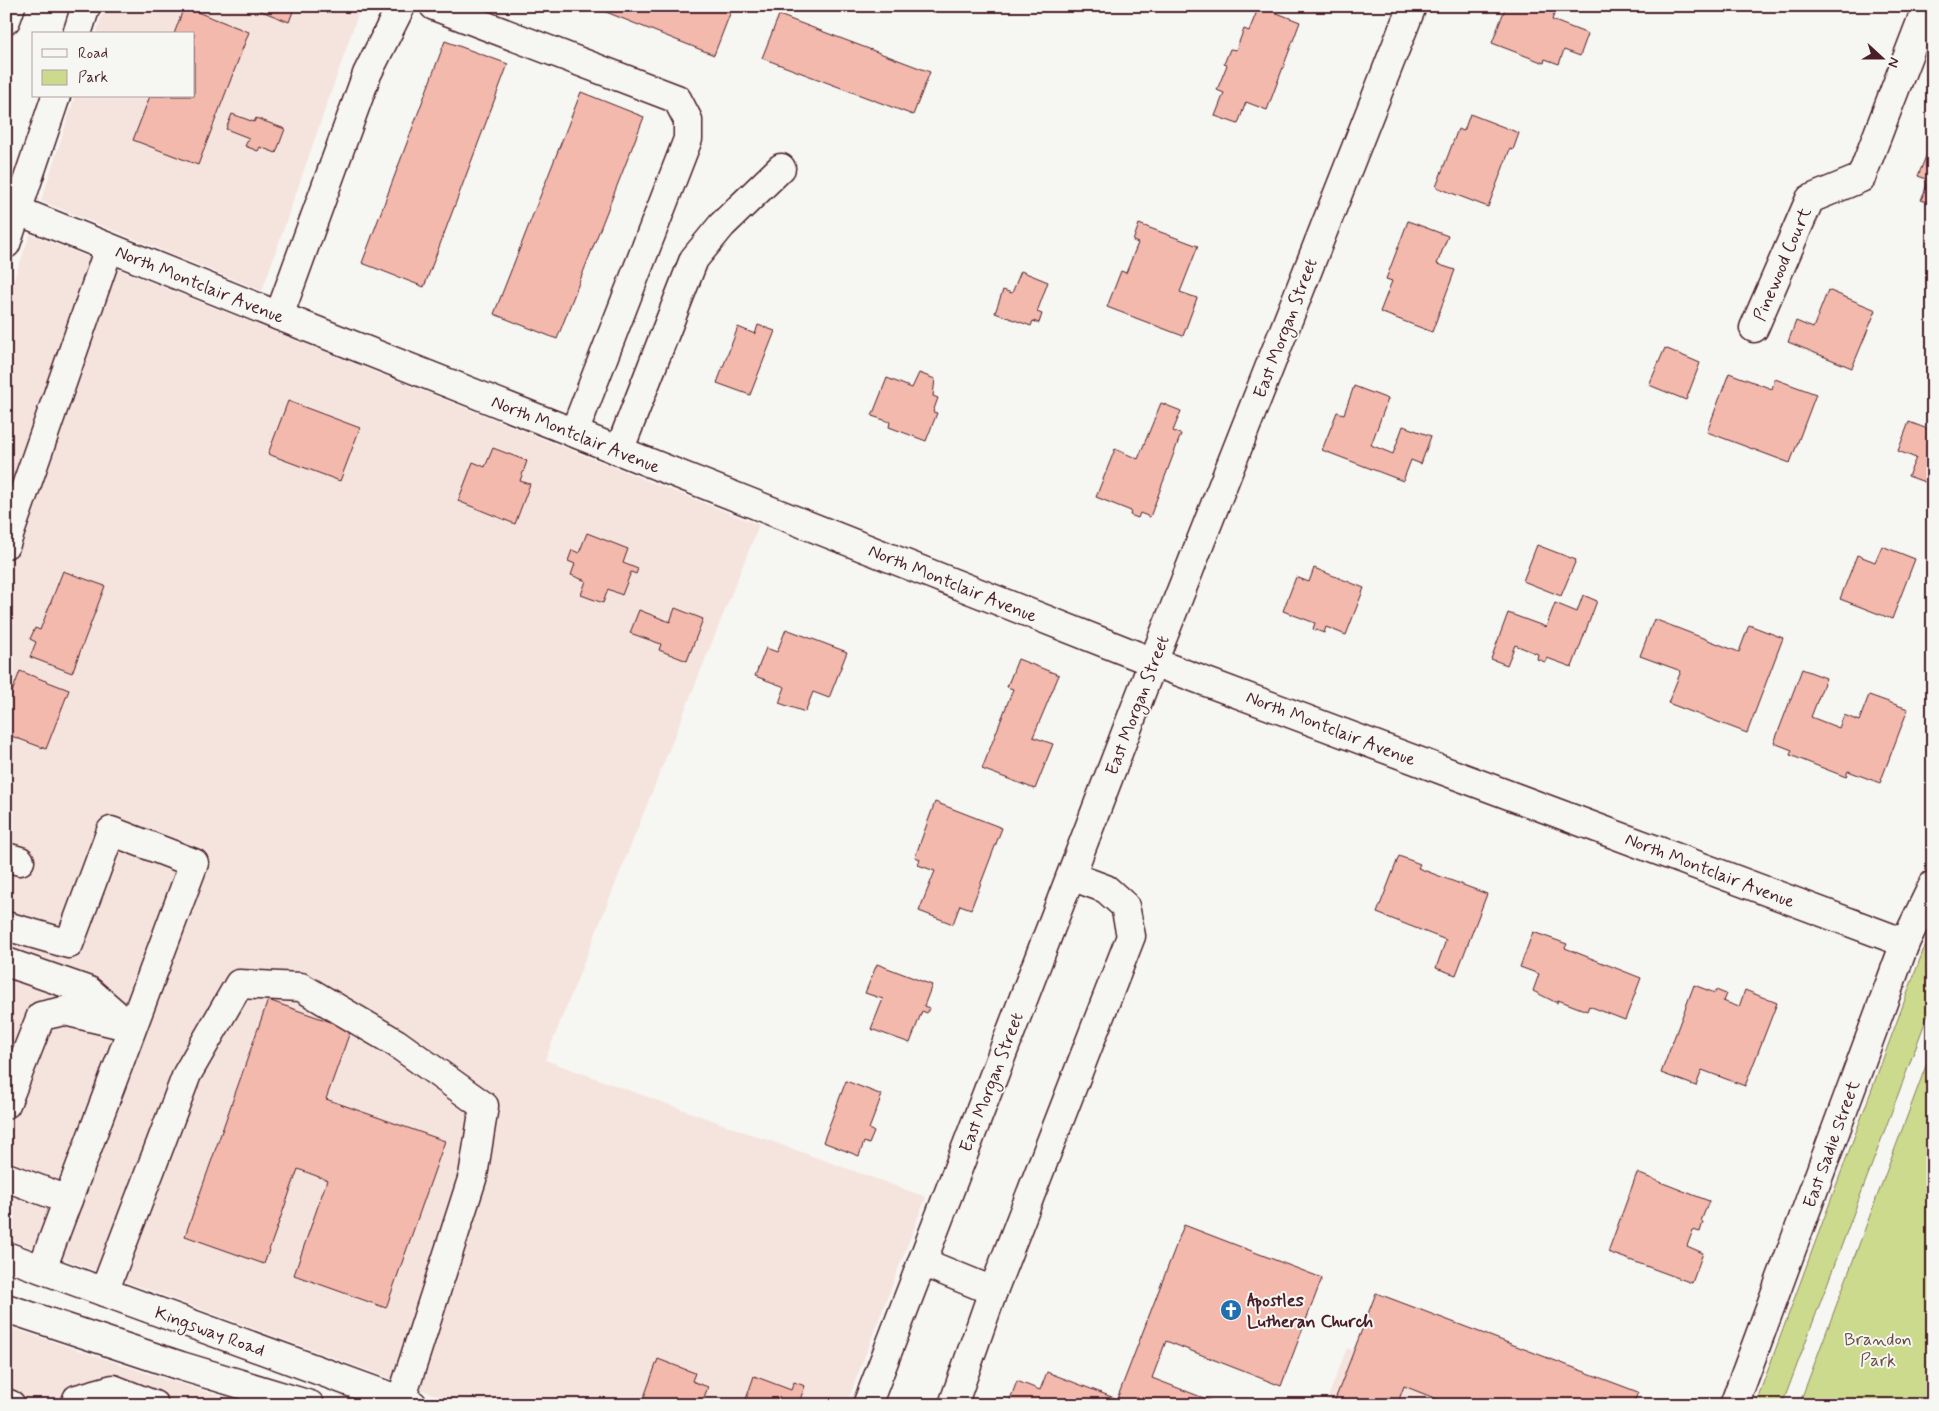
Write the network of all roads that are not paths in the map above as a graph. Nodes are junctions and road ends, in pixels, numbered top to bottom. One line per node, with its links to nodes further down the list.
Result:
1 (11, 6): 7 (main road)
2 (86, 6): 8 (main road)
3 (401, 6): 14 (main road)
4 (434, 6): 16 (main road)
5 (1412, 6): 19 (main road, East Morgan Street)
6 (1927, 6): 15 (main road, Pinewood Court)
7 (6, 20)
8 (78, 32)
9 (55, 98): 11 (main road)
10 (781, 168): 17 (main road)
11 (12, 208): 12 (main road); 13 (main road, North Montclair Avenue)
12 (6, 244)
13 (109, 248): 14 (main road, North Montclair Avenue); 18 (main road)
14 (279, 316): 16 (main road, North Montclair Avenue)
15 (1754, 328)
16 (574, 433): 17 (main road, North Montclair Avenue)
17 (619, 451): 19 (main road, North Montclair Avenue)
18 (6, 544)
19 (1153, 662): 20 (main road, East Morgan Street); 23 (main road, North Montclair Avenue)
20 (1071, 876): 30 (main road, East Morgan Street); 32 (main road)
21 (1933, 884): 23 (main road, East Sadie Street)
22 (6, 926): 25 (main road)
23 (1905, 943): 43 (main road, East Sadie Street)
24 (6, 962): 25 (main road)
25 (131, 1028): 26 (main road); 28 (main road)
26 (6, 1104)
27 (6, 1178): 28 (main road)
28 (68, 1200): 31 (main road)
29 (6, 1256): 31 (main road, Kingsway Road)
30 (922, 1262): 32 (main road); 41 (main road, East Morgan Street)
31 (42, 1269): 33 (main road, Kingsway Road)
32 (993, 1291): 42 (main road)
33 (104, 1292): 35 (main road, Kingsway Road); 35 (main road)
34 (6, 1308): 40 (main road)
35 (407, 1402)
36 (6, 1403): 37 (main road)
37 (11, 1405)
38 (75, 1405): 39 (main road)
39 (154, 1405)
40 (310, 1405)
41 (867, 1405)
42 (952, 1405)
43 (1734, 1405)

